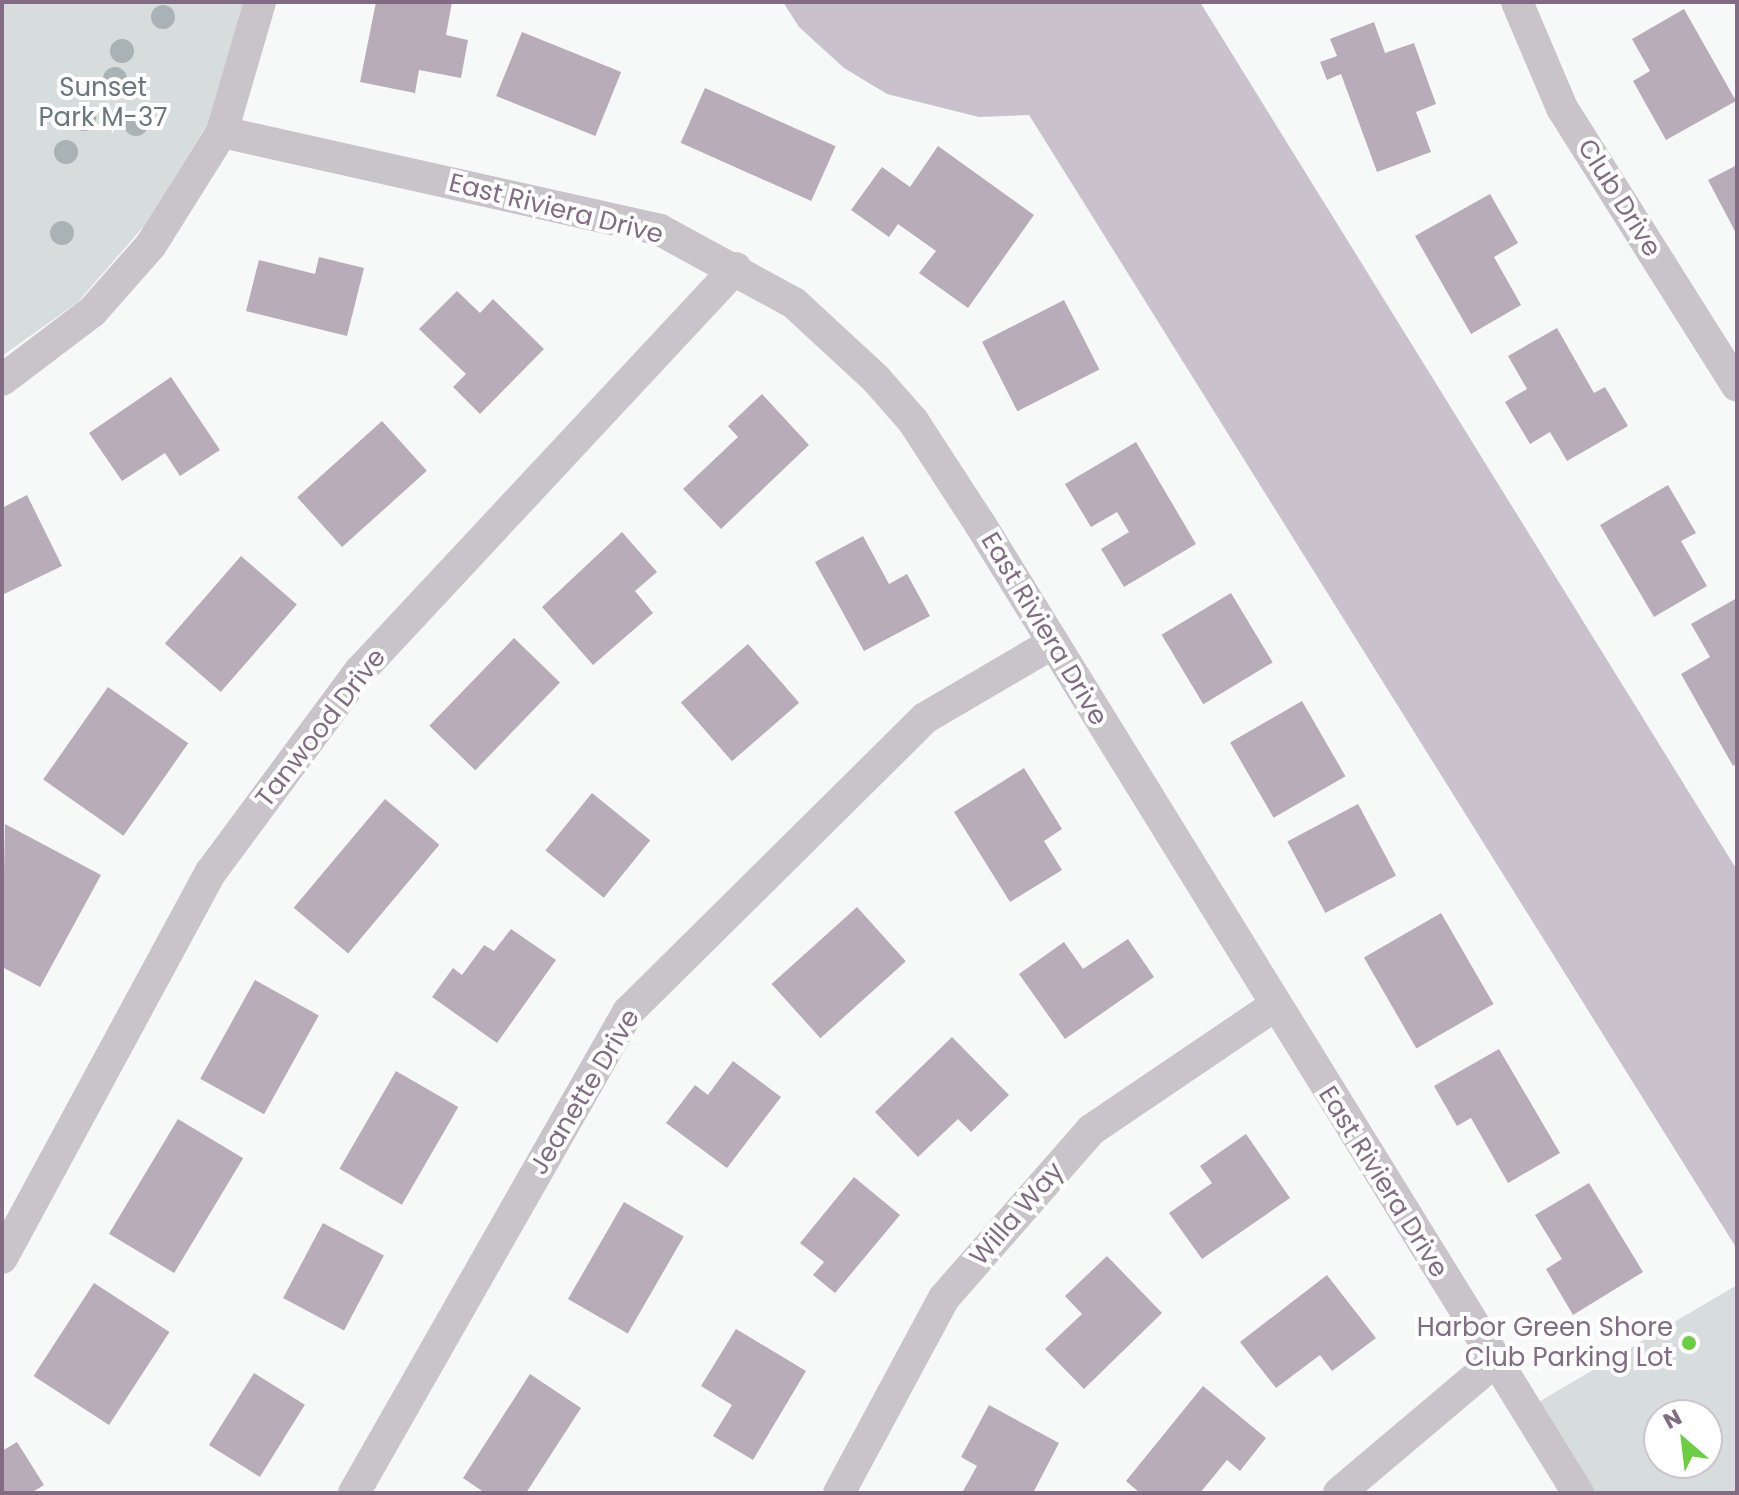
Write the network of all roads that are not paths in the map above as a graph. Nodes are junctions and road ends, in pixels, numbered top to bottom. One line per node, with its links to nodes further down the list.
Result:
1 (260, 2): 3 (street)
2 (1517, 2): 6 (street, Club Drive)
3 (222, 132): 4 (street, East Riviera Drive); 5 (street)
4 (736, 268): 7 (street, East Riviera Drive); 9 (street, Tanwood Drive)
5 (2, 380)
6 (1737, 386)
7 (1051, 644): 8 (street, East Riviera Drive); 11 (street, Jeanette Drive)
8 (1274, 1006): 10 (street, East Riviera Drive); 12 (street, Willa Way)
9 (2, 1258)
10 (1494, 1362): 13 (street); 14 (street, East Riviera Drive)
11 (354, 1493)
12 (839, 1493)
13 (1339, 1493)
14 (1578, 1493)

